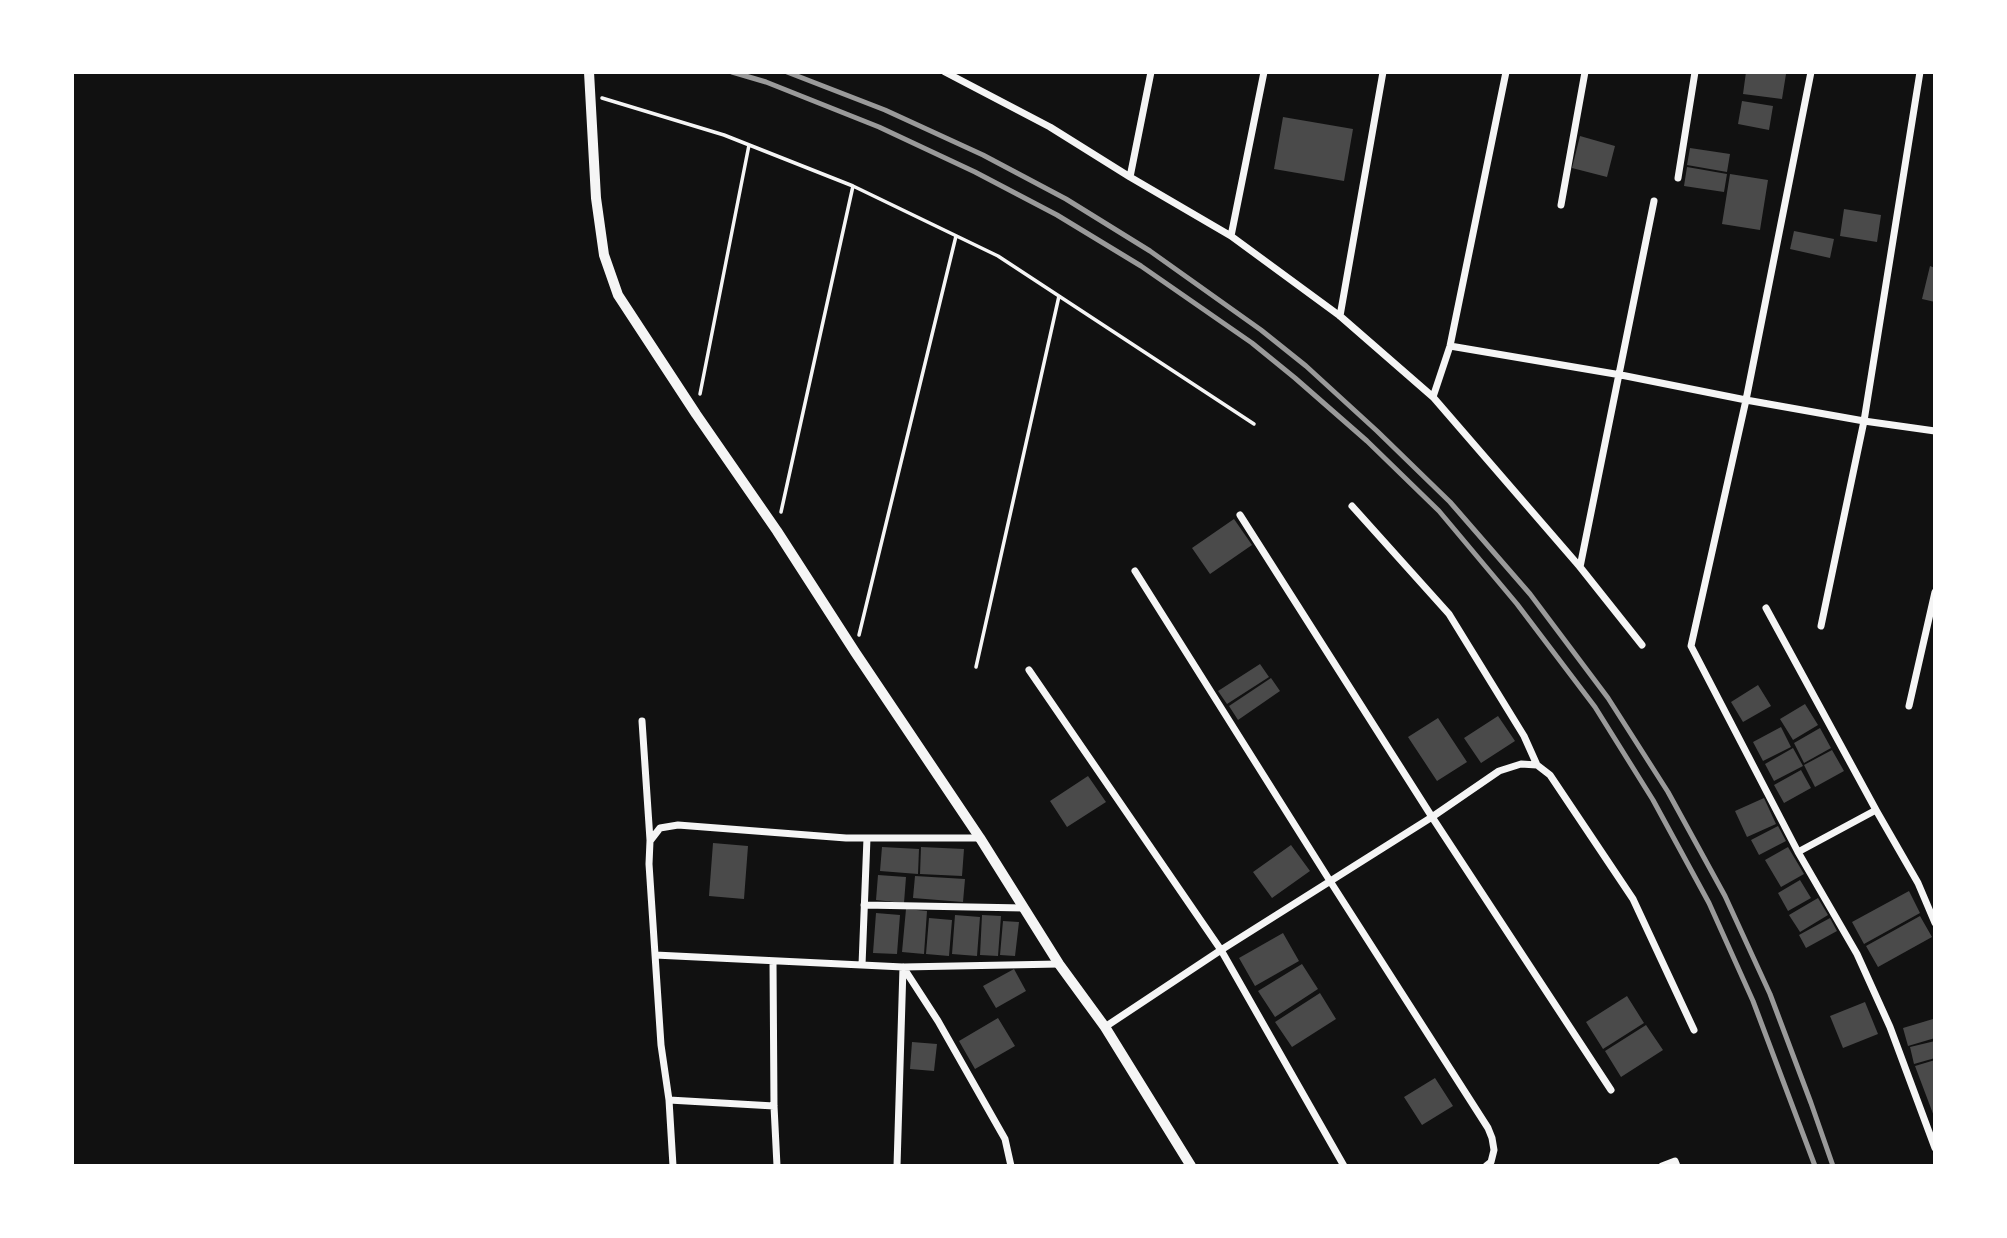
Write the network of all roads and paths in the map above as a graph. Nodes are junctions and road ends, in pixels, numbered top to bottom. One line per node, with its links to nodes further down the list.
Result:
1 (589, 72): 11 (street)
2 (945, 72): 13 (street)
3 (1151, 72): 13 (street)
4 (1264, 72): 19 (street)
5 (1383, 72): 21 (street)
6 (1506, 72): 22 (street)
7 (1585, 72): 17 (street)
8 (1695, 72): 14 (street)
9 (1811, 72): 25 (street)
10 (1920, 72): 27 (street)
11 (590, 94): 12 (path); 26 (street)
12 (749, 145): 15 (path); 26 (path)
13 (1130, 177): 19 (street)
14 (1678, 178)
15 (853, 186): 18 (path); 32 (path)
16 (1654, 201): 23 (street)
17 (1560, 205)
18 (956, 236): 20 (path); 39 (path)
19 (1231, 236): 21 (street)
20 (1059, 296): 28 (path); 40 (path)
21 (1340, 316): 24 (street)
22 (1450, 346): 23 (street); 24 (street)
23 (1620, 375): 25 (street); 33 (street)
24 (1433, 397): 33 (street)
25 (1746, 400): 27 (street); 50 (street)
26 (696, 414): 32 (street)
27 (1864, 421): 29 (street); 37 (street)
28 (1254, 424)
29 (1935, 431)
30 (1352, 506): 44 (street)
31 (1240, 515): 46 (street)
32 (777, 531): 39 (street)
33 (1580, 568): 38 (street)
34 (1136, 572): 51 (street)
35 (1935, 592): 42 (street)
36 (1766, 608): 45 (street)
37 (1821, 626)
38 (1642, 645)
39 (855, 652): 48 (street)
40 (976, 667)
41 (1029, 670): 55 (street)
42 (1909, 706)
43 (642, 721): 49 (street)
44 (1537, 765): 46 (street); 62 (street)
45 (1876, 810): 50 (street); 54 (street)
46 (1432, 817): 51 (street); 63 (street)
47 (867, 838): 48 (street); 49 (street); 52 (street)
48 (980, 838): 53 (street)
49 (650, 841): 56 (street)
50 (1798, 852): 66 (street)
51 (1330, 881): 55 (street); 73 (street)
52 (864, 905): 53 (street); 59 (street)
53 (1024, 908): 58 (street)
54 (1935, 923)
55 (1221, 950): 61 (street); 72 (street)
56 (655, 955): 57 (street); 64 (street)
57 (773, 961): 59 (street); 65 (street)
58 (1059, 964): 60 (street); 61 (street)
59 (862, 965): 60 (street)
60 (903, 967): 69 (street); 70 (street)
61 (1105, 1027): 71 (street)
62 (1694, 1030)
63 (1611, 1090)
64 (669, 1100): 65 (street); 67 (street)
65 (774, 1106): 68 (street)
66 (1935, 1148)
67 (673, 1166)
68 (777, 1166)
69 (897, 1166)
70 (1011, 1166)
71 (1191, 1166)
72 (1344, 1166)
73 (1486, 1166)
74 (1662, 1166): 75 (street)
75 (1677, 1166)

